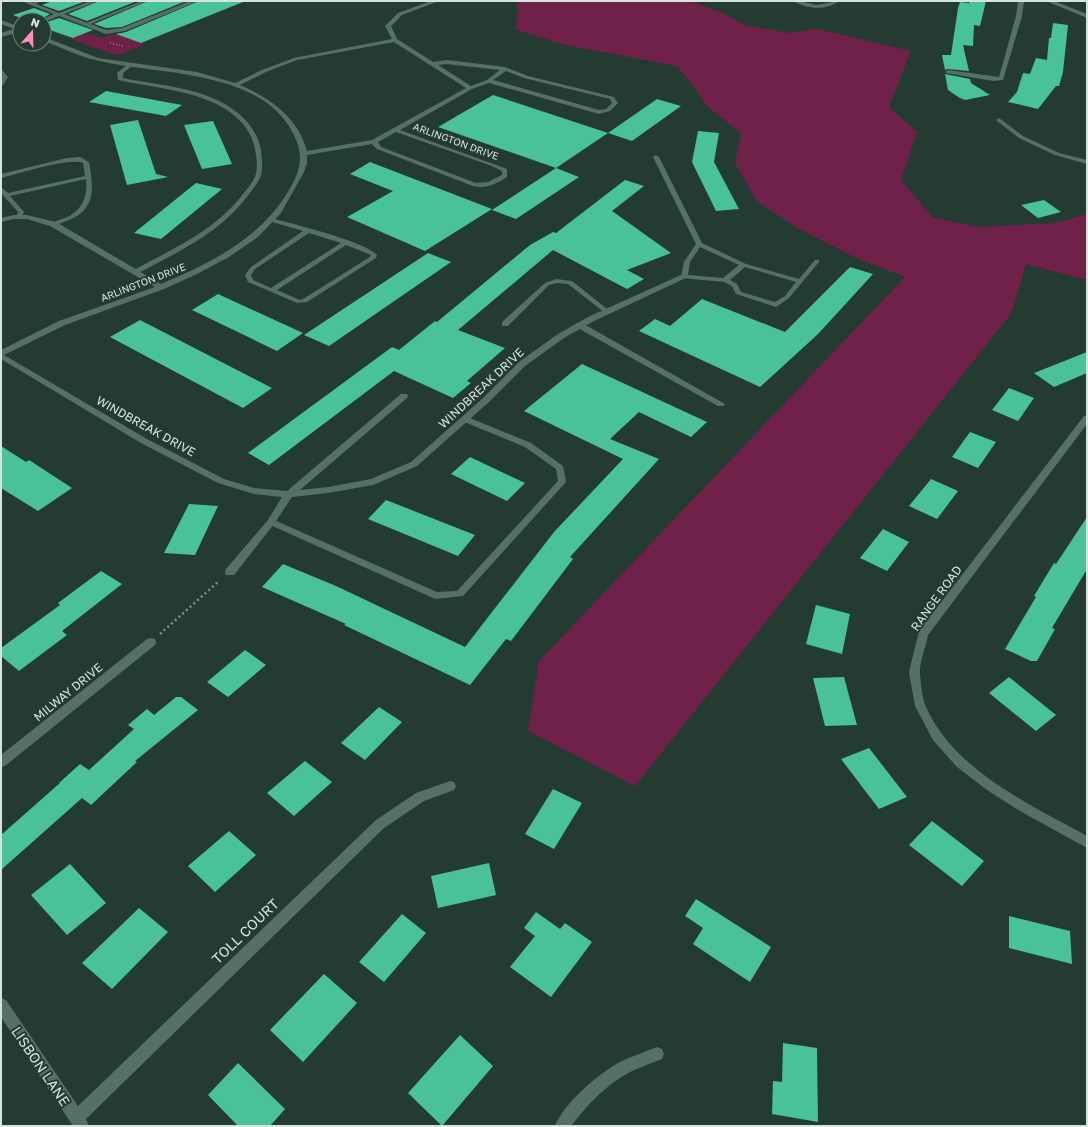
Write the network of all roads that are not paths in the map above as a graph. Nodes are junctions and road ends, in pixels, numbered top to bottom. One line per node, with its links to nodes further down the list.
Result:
1 (24, 1): 11 (street)
2 (40, 1): 11 (lane)
3 (95, 1): 12 (street)
4 (145, 1): 16 (lane)
5 (195, 1): 16 (street)
6 (436, 1): 20 (street)
7 (795, 1): 8 (lane)
8 (837, 1)
9 (1021, 1): 26 (street)
10 (1049, 1): 13 (street)
11 (32, 4): 12 (street)
12 (59, 14): 14 (street); 16 (street)
13 (1087, 16)
14 (52, 17)
15 (1, 22): 17 (street)
16 (86, 24)
17 (12, 26)
18 (12, 32): 19 (street)
19 (1, 35)
20 (395, 40): 22 (street); 29 (street)
21 (52, 42): 23 (street)
22 (432, 64): 24 (street); 30 (street)
23 (130, 65): 29 (street); 50 (lane)
24 (505, 69): 27 (street); 27 (street)
25 (1, 71): 28 (street)
26 (948, 72)
27 (489, 81): 30 (street)
28 (1, 84)
29 (236, 85): 34 (street)
30 (470, 88): 32 (street)
31 (999, 120): 36 (street)
32 (395, 130): 33 (street); 33 (street, ARLINGTON DRIVE)
33 (374, 142): 34 (street)
34 (305, 153): 43 (street, ARLINGTON DRIVE)
35 (656, 157): 47 (lane)
36 (1087, 162)
37 (1, 176): 38 (lane)
38 (88, 177): 40 (lane); 44 (lane)
39 (1, 188): 40 (lane)
40 (6, 195): 41 (lane)
41 (19, 217): 42 (street); 44 (street)
42 (1, 220)
43 (271, 220): 45 (lane); 54 (street, ARLINGTON DRIVE)
44 (53, 224): 50 (street)
45 (308, 231): 46 (lane); 55 (lane)
46 (346, 242): 55 (lane); 55 (lane)
47 (699, 244): 49 (lane); 51 (lane)
48 (817, 261): 53 (lane)
49 (744, 265): 52 (lane); 53 (lane)
50 (134, 272): 54 (street)
51 (684, 277): 52 (lane); 56 (street, WINDBREAK DRIVE)
52 (725, 280): 53 (lane)
53 (800, 281)
54 (161, 287): 59 (street, ARLINGTON DRIVE)
55 (272, 290)
56 (607, 312): 57 (lane); 58 (street, WINDBREAK DRIVE)
57 (505, 324)
58 (579, 325): 61 (lane); 63 (street, WINDBREAK DRIVE)
59 (1, 354): 64 (street, WINDBREAK DRIVE)
60 (404, 396): 64 (street)
61 (721, 404)
62 (1087, 418): 70 (street, RANGE ROAD)
63 (465, 419): 64 (street, WINDBREAK DRIVE); 65 (lane)
64 (289, 494): 65 (street)
65 (271, 522): 66 (street)
66 (230, 572)
67 (151, 642): 68 (street, MILWAY DRIVE)
68 (1, 762)
69 (450, 786): 73 (street, TOLL COURT)
70 (1087, 842)
71 (1, 1005): 73 (street, LISBON LANE)
72 (657, 1054): 74 (street)
73 (79, 1122)
74 (562, 1126)

